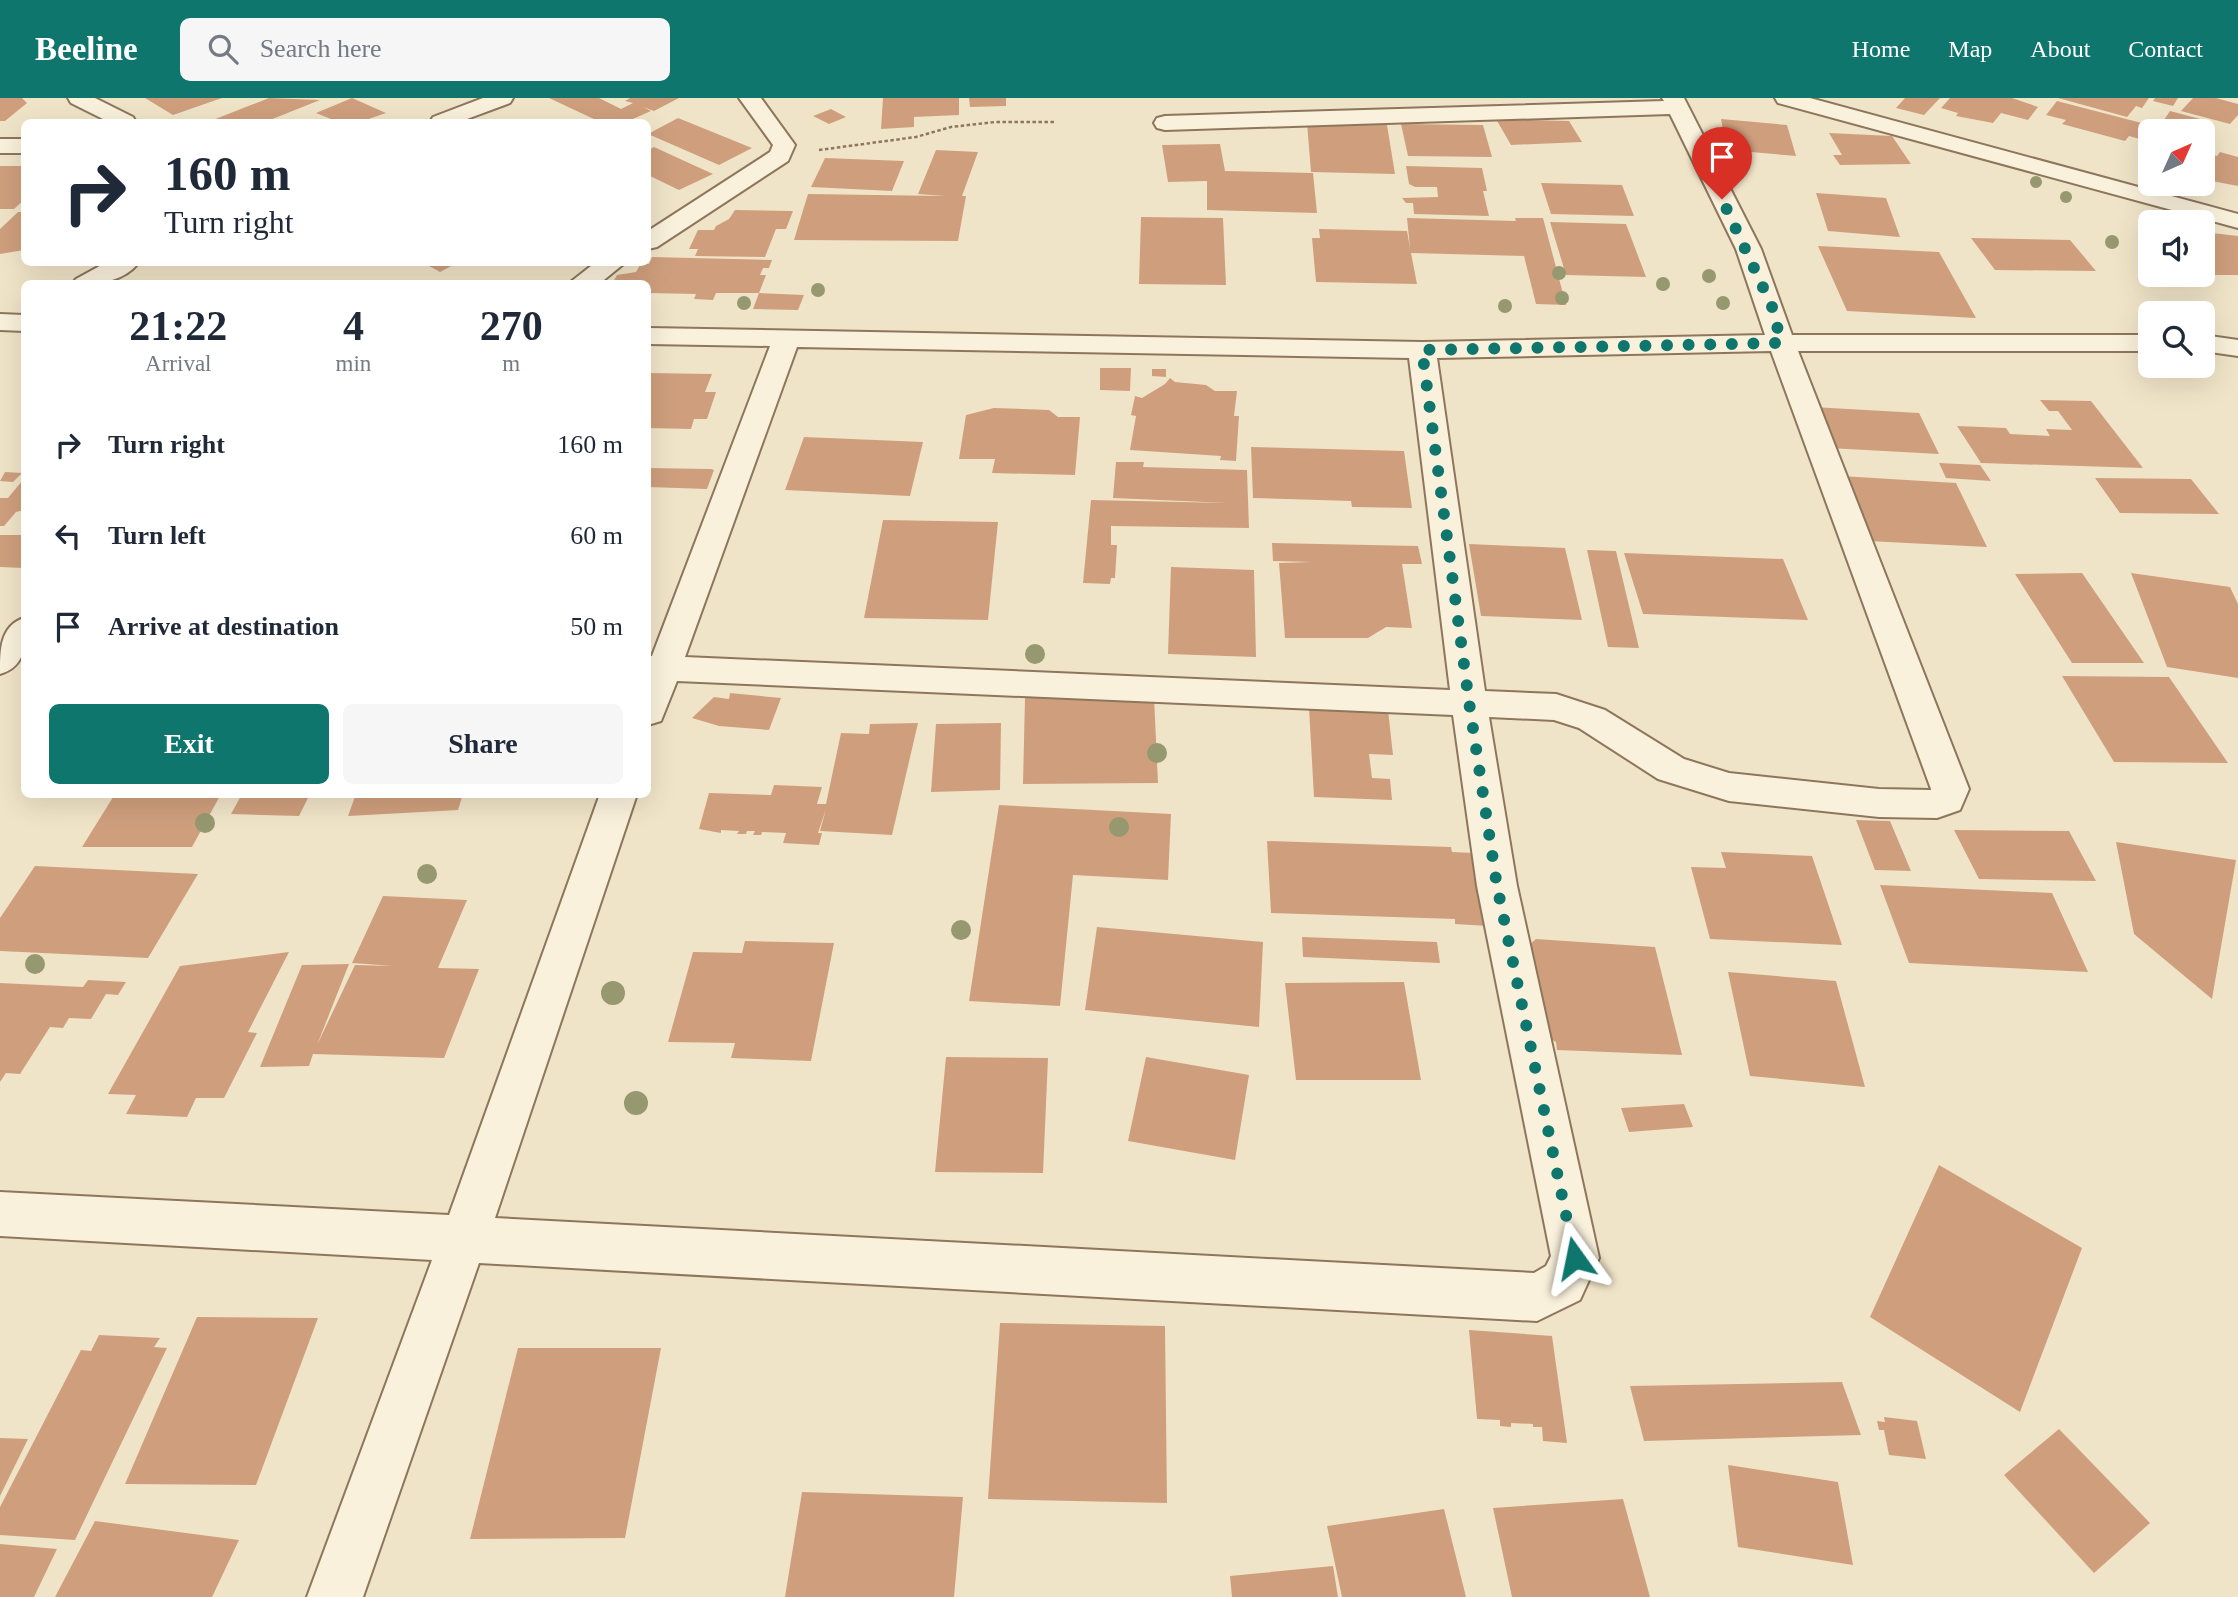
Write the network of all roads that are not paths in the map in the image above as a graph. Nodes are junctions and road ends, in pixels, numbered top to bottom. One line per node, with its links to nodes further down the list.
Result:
1 (79, 98): 6 (street)
2 (502, 98): 7 (street)
3 (750, 98): 12 (street)
4 (1786, 98): 11 (street)
5 (1675, 102): 8 (street); 19 (street)
6 (119, 119)
7 (449, 119)
8 (1165, 123)
9 (0, 146): 10 (street)
10 (21, 146)
11 (2236, 221)
12 (651, 240)
13 (119, 266): 15 (street)
14 (608, 266): 16 (street)
15 (93, 280)
16 (587, 280)
17 (651, 336): 18 (street)
18 (787, 338): 23 (street); 24 (street)
19 (1781, 343): 20 (street); 23 (street); 26 (street)
20 (2138, 343)
21 (2215, 345): 22 (street)
22 (2238, 348)
23 (1422, 350): 26 (street)
24 (655, 668): 25 (street); 26 (street)
25 (651, 693)
26 (1469, 702): 29 (street)
27 (618, 798): 29 (street)
28 (0, 1214): 29 (street)
29 (464, 1239): 30 (street)
30 (335, 1597)

